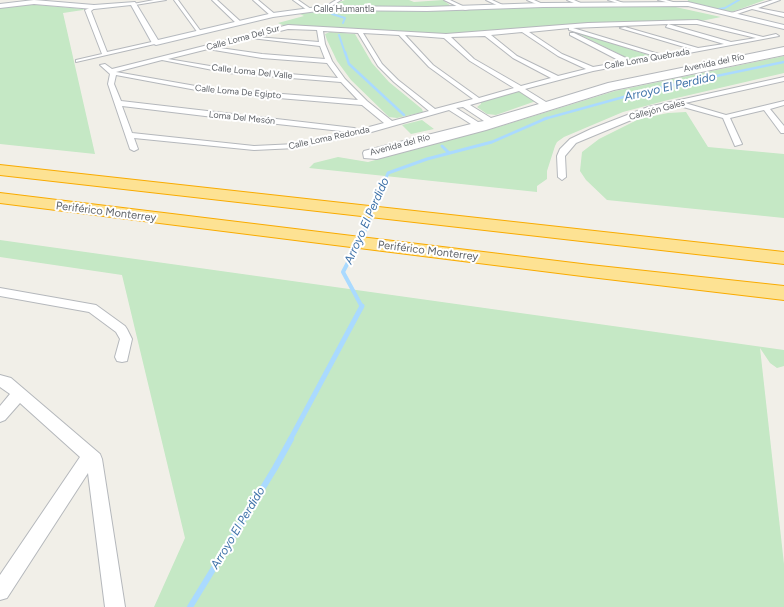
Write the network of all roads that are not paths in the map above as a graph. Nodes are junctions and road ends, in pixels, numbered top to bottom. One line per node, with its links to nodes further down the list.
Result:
1 (164, 0): 16 (street)
2 (176, 0): 41 (street)
3 (214, 0): 33 (street)
4 (254, 0): 31 (street)
5 (295, 0): 28 (street)
6 (338, 0): 26 (street)
7 (446, 0): 29 (street)
8 (488, 0): 25 (street)
9 (529, 0): 20 (street)
10 (569, 0): 21 (street)
11 (610, 0): 17 (street)
12 (660, 0): 18 (street)
13 (672, 0): 19 (street)
14 (778, 0): 15 (street)
15 (770, 2): 22 (street); 27 (street)
16 (135, 4): 24 (street); 49 (street)
17 (624, 4): 18 (street, Calle Humantla); 21 (street, Calle Humantla)
18 (678, 4): 19 (street, Calle Humantla); 39 (street)
19 (688, 4): 30 (street, Calle Humantla)
20 (543, 5): 21 (street, Calle Humantla); 25 (street, Calle Humantla)
21 (583, 5)
22 (784, 5)
23 (0, 6): 24 (street)
24 (94, 7): 56 (street)
25 (504, 7): 29 (street, Calle Humantla)
26 (325, 8): 28 (street, Calle Humantla); 29 (street, Calle Humantla)
27 (753, 8): 30 (street); 32 (street)
28 (308, 9): 31 (street, Calle Humantla)
29 (467, 9)
30 (731, 14): 37 (street, Calle Humantla)
31 (273, 15): 33 (street, Calle Humantla)
32 (784, 15)
33 (239, 23): 41 (street, Calle Humantla)
34 (610, 24): 35 (street, Calle Loma Del Sur); 36 (street, Calle Loma Del Sur); 54 (street)
35 (666, 24): 48 (street, Calle Loma Del Sur); 51 (street)
36 (564, 27): 40 (street, Calle Loma Del Sur); 57 (street); 62 (street)
37 (784, 27)
38 (320, 30): 42 (street, Calle Loma Del Sur); 47 (street, Calle Loma Del Sur); 50 (street)
39 (784, 30)
40 (524, 31): 44 (street, Calle Loma Del Sur); 64 (street)
41 (200, 32): 49 (street, Calle Humantla)
42 (360, 32): 43 (street, Calle Loma Del Sur); 81 (street)
43 (401, 34): 45 (street, Calle Loma Del Sur); 72 (street)
44 (486, 34): 45 (street, Calle Loma Del Sur); 68 (street)
45 (446, 36): 71 (street)
46 (776, 36): 48 (street, Calle Loma Quebrada)
47 (247, 37): 50 (street); 52 (street, Calle Loma Del Sur)
48 (763, 38): 51 (street, Calle Loma Quebrada)
49 (156, 43): 56 (street, Calle Humantla)
50 (322, 44): 61 (street)
51 (732, 44): 54 (street, Calle Loma Quebrada)
52 (205, 48): 58 (street, Calle Loma Del Sur); 61 (street)
53 (784, 49): 66 (street, Avenida del Río)
54 (699, 50): 57 (street, Calle Loma Quebrada)
55 (784, 53): 66 (street, Avenida del Río)
56 (105, 55): 60 (street, Calle Humantla)
57 (662, 56): 59 (street, Calle Loma Quebrada)
58 (161, 59): 65 (street, Calle Loma Del Sur); 70 (street, Calle Loma Del Valle)
59 (647, 59): 62 (street, Calle Loma Quebrada); 66 (street)
60 (78, 61)
61 (329, 61): 70 (street)
62 (632, 62): 64 (street, Calle Loma Quebrada); 67 (street)
63 (103, 65): 65 (street)
64 (592, 69): 68 (street, Calle Loma Quebrada)
65 (112, 72): 73 (street); 74 (street, Calle Loma De Egipto)
66 (677, 72): 67 (street, Avenida del Río)
67 (665, 75): 77 (street, Avenida del Río); 83 (street, Avenida del Río)
68 (556, 78): 71 (street, Calle Loma Quebrada)
69 (784, 79): 78 (street, Callejón Gales)
70 (343, 80): 74 (street)
71 (520, 89): 72 (street, Calle Loma Quebrada); 77 (street)
72 (478, 100): 76 (street, Calle Loma Redonda)
73 (119, 103): 86 (street, Loma Del Mesón); 88 (street)
74 (364, 103): 84 (street)
75 (784, 103): 79 (street)
76 (464, 104): 80 (street, Calle Loma Redonda); 83 (street)
77 (545, 104): 83 (street, Avenida del Río)
78 (677, 104): 82 (street); 92 (street, Callejón Gales)
79 (765, 107): 82 (street); 87 (street)
80 (450, 108): 81 (street, Calle Loma Redonda); 85 (street)
81 (434, 112): 84 (street, Calle Loma Redonda)
82 (726, 117): 89 (street)
83 (493, 123): 85 (street, Avenida del Río)
84 (390, 124): 86 (street, Calle Loma Redonda)
85 (480, 126): 85 (street, Avenida del Río)
86 (365, 131): 88 (street, Calle Loma Redonda)
87 (784, 131)
88 (129, 135): 90 (street)
89 (738, 144)
90 (134, 149)
91 (0, 170): 94 (highway)
92 (562, 177)
93 (0, 198): 96 (highway, Periférico Monterrey)
94 (784, 258)
95 (0, 292): 97 (street)
96 (784, 293)
97 (122, 357)
98 (0, 381): 99 (street)
99 (19, 394): 100 (street); 101 (street)
100 (0, 416)
101 (90, 456): 102 (street); 103 (street)
102 (0, 591)
103 (115, 607)

